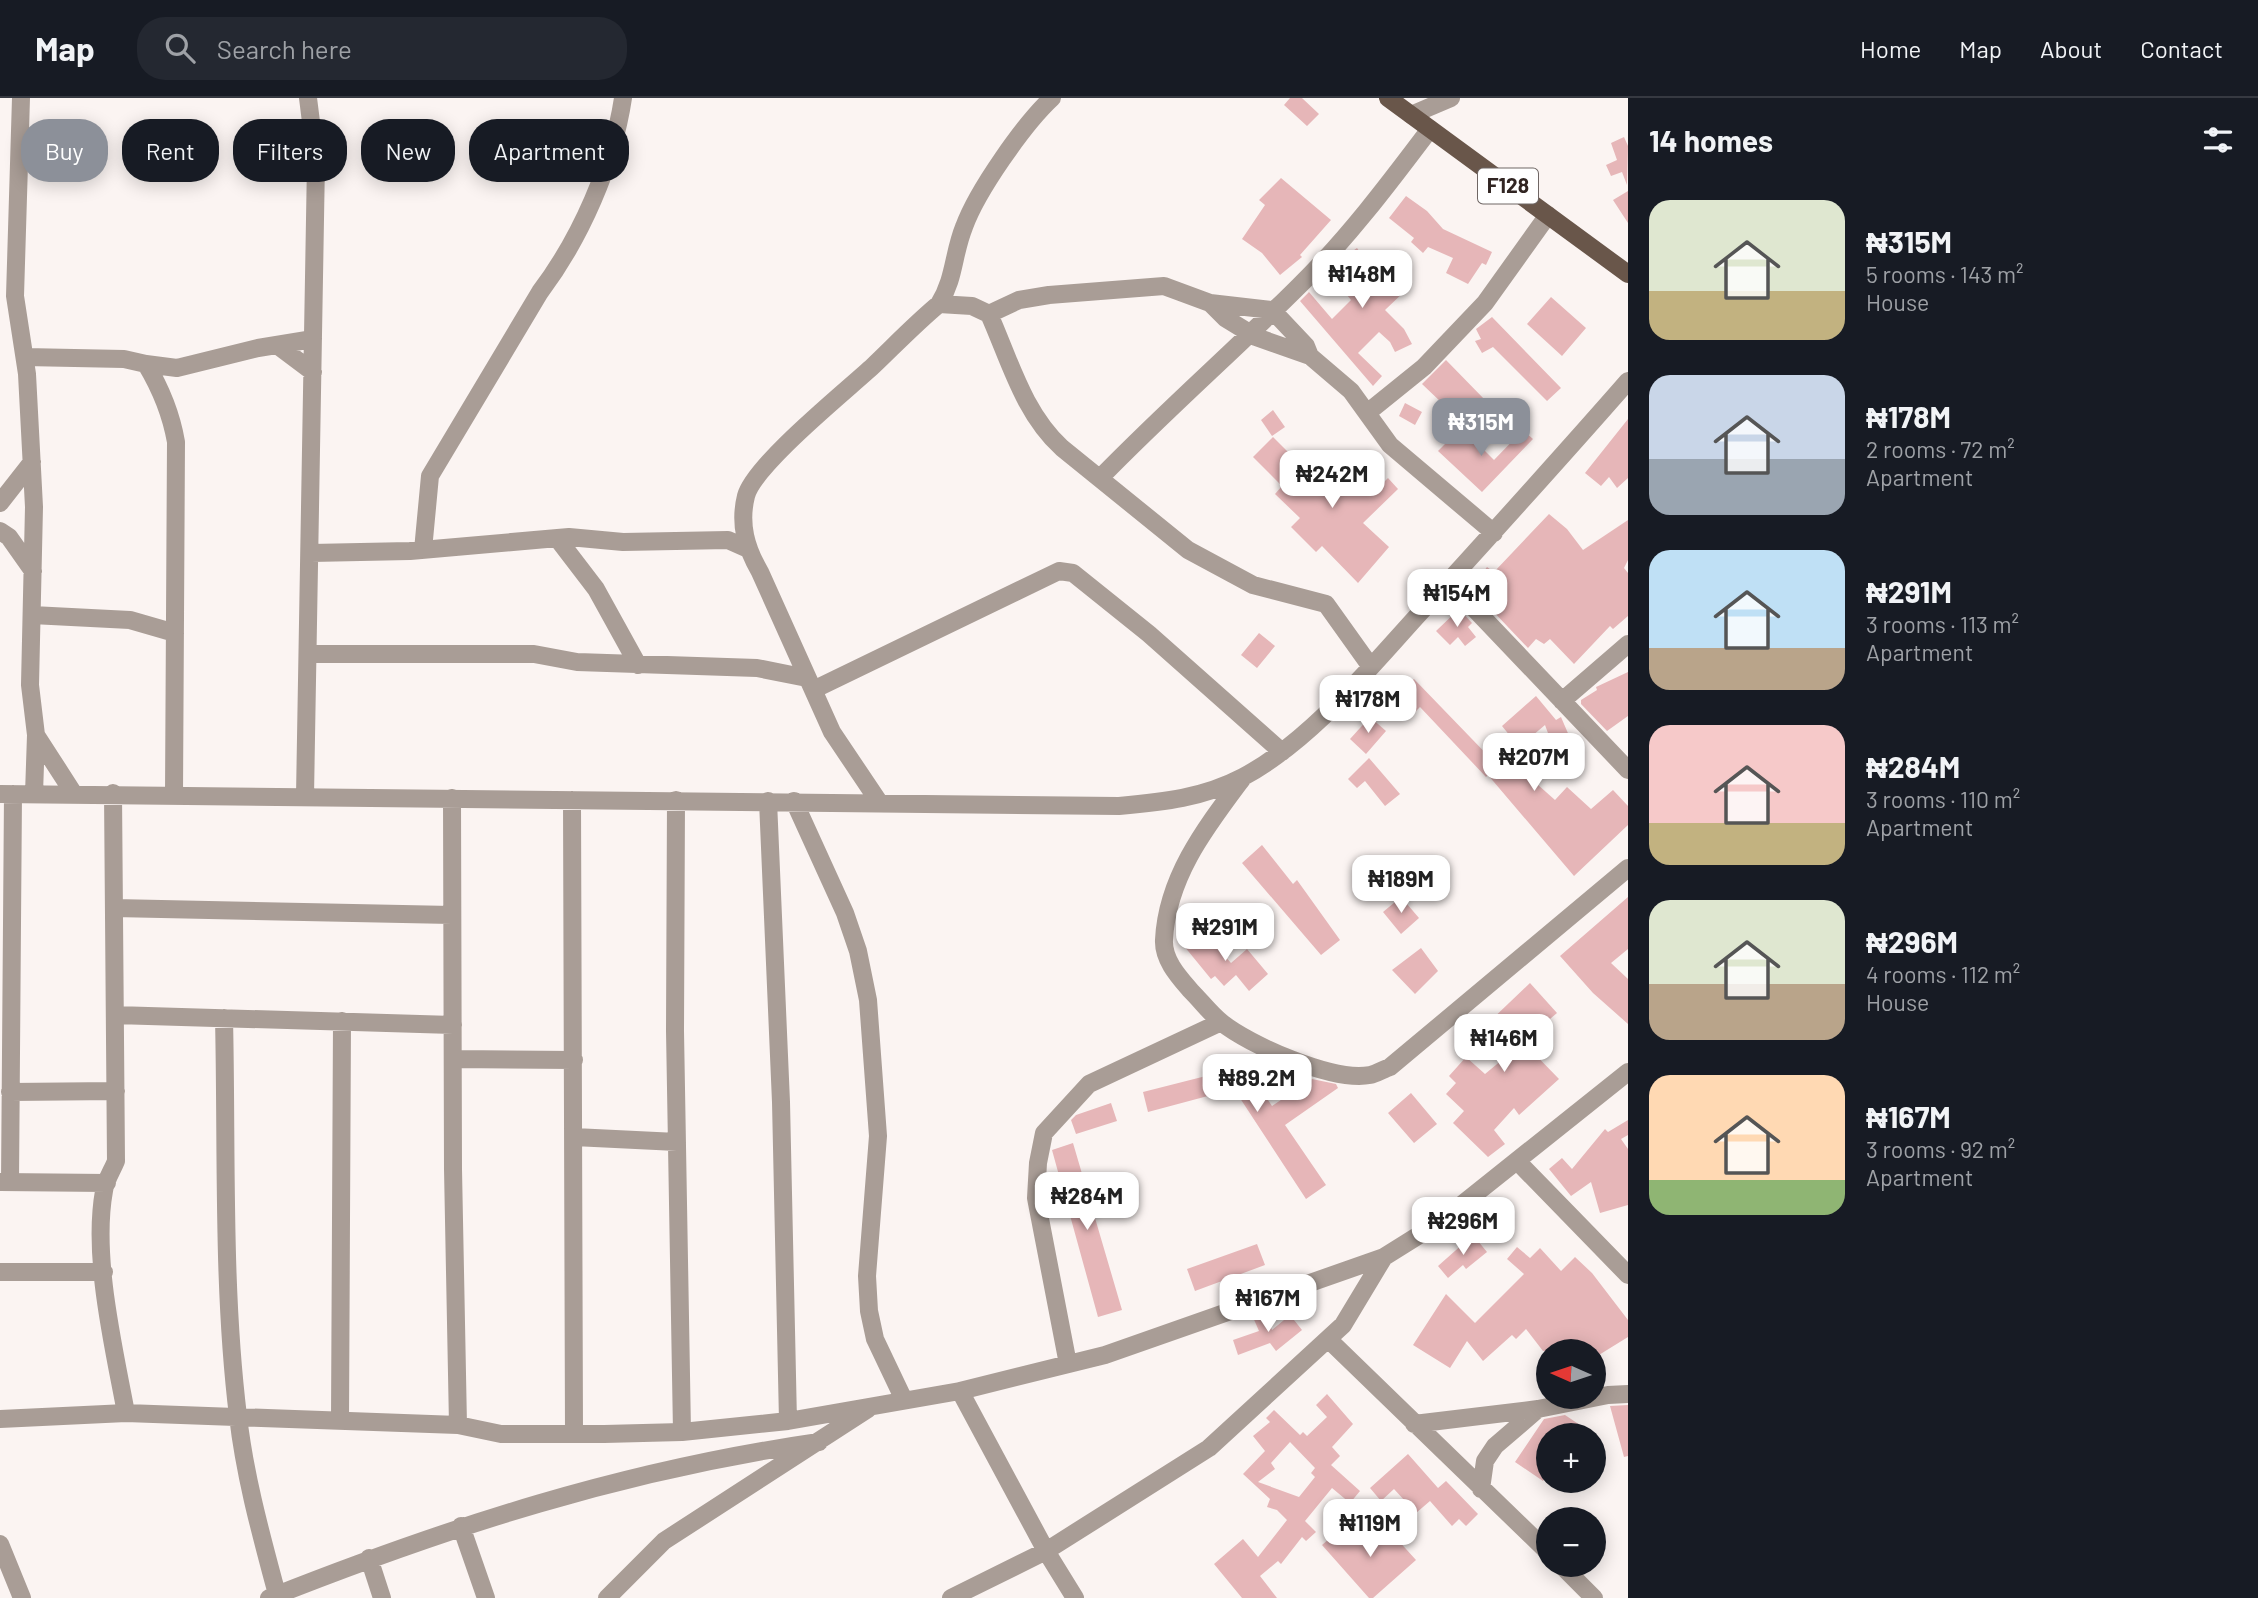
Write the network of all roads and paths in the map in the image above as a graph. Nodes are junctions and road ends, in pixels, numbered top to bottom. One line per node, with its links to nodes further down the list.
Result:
1 (21, 98): 19 (street)
2 (309, 98): 16 (street)
3 (623, 98): 31 (street)
4 (1052, 98): 12 (street)
5 (1388, 98): 7 (main road, F128)
6 (1451, 98): 7 (street)
7 (1411, 115): 8 (main road, F128)
8 (1430, 129): 9 (main road, F128); 13 (street)
9 (1548, 215): 10 (main road, F128); 23 (street)
10 (1628, 274)
11 (1210, 303): 13 (street); 14 (street); 15 (street)
12 (939, 304): 14 (street); 30 (street)
13 (1272, 310): 15 (street); 18 (street)
14 (989, 314): 25 (street)
15 (1250, 333): 18 (street); 25 (street)
16 (313, 339): 17 (street); 21 (street)
17 (277, 345): 20 (street); 21 (street)
18 (1310, 356): 23 (street)
19 (25, 357): 20 (street); 24 (street)
20 (146, 364): 36 (street)
21 (313, 372): 32 (street)
22 (1628, 381): 28 (street)
23 (1367, 413): 28 (street)
24 (32, 462): 26 (street); 33 (street)
25 (1100, 478): 40 (street)
26 (0, 503)
27 (0, 531): 33 (street)
28 (1494, 533): 34 (street)
29 (557, 538): 30 (street); 31 (street); 39 (street)
30 (746, 548): 41 (street)
31 (422, 550): 32 (street)
32 (311, 554): 38 (street)
33 (33, 572): 35 (street)
34 (1448, 582): 40 (street); 42 (street)
35 (32, 615): 36 (street); 43 (street)
36 (175, 633): 51 (street)
37 (1628, 644): 42 (street)
38 (309, 654): 39 (street); 52 (street)
39 (638, 665): 41 (street)
40 (1371, 667): 44 (street)
41 (810, 684): 44 (street); 58 (street)
42 (1562, 701): 45 (street)
43 (36, 735): 49 (street); 50 (street)
44 (1282, 752): 46 (street)
45 (1628, 770)
46 (1244, 776): 58 (street); 65 (street)
47 (113, 793): 50 (street); 51 (street); 60 (street)
48 (7, 794): 49 (street); 71 (street)
49 (34, 794): 50 (street)
50 (74, 794)
51 (174, 794): 52 (street)
52 (305, 796): 53 (street)
53 (452, 798): 54 (street); 61 (street)
54 (572, 800): 55 (street); 68 (street)
55 (676, 800): 56 (street); 73 (street)
56 (768, 801): 57 (street); 92 (street)
57 (794, 801): 58 (street); 86 (street)
58 (879, 802)
59 (1628, 868): 65 (street)
60 (114, 908): 61 (street); 62 (street)
61 (452, 915): 66 (street)
62 (115, 1015): 63 (street); 70 (street)
63 (224, 1018): 64 (street); 90 (street)
64 (342, 1021): 66 (street); 93 (street)
65 (1221, 1022): 82 (street)
66 (453, 1025): 67 (street)
67 (453, 1059): 68 (street); 95 (street)
68 (574, 1060): 72 (street)
69 (1628, 1072): 74 (street)
70 (116, 1091): 71 (street); 76 (street)
71 (10, 1092): 75 (street)
72 (574, 1137): 73 (street); 97 (street)
73 (677, 1142): 96 (street)
74 (1517, 1161): 77 (street); 80 (street)
75 (5, 1182): 76 (street)
76 (107, 1182): 79 (street)
77 (1384, 1257): 81 (street); 82 (street)
78 (0, 1272): 79 (street)
79 (104, 1272): 89 (street)
80 (1628, 1275)
81 (1328, 1339): 94 (street); 103 (street)
82 (1068, 1364): 83 (street)
83 (960, 1391): 86 (street); 103 (street)
84 (1628, 1394): 85 (street)
85 (1606, 1395)
86 (904, 1400): 87 (street)
87 (874, 1405): 92 (street); 98 (street)
88 (1538, 1409): 94 (street); 99 (street)
89 (126, 1413): 90 (street); 91 (street)
90 (238, 1418): 93 (street); 106 (street)
91 (0, 1419)
92 (788, 1420): 96 (street)
93 (340, 1421): 95 (street)
94 (1414, 1424): 99 (street)
95 (458, 1425): 97 (street)
96 (682, 1432): 97 (street)
97 (574, 1434)
98 (819, 1441): 100 (street); 110 (street)
99 (1481, 1489): 101 (street)
100 (461, 1526): 104 (street); 109 (street)
101 (1536, 1541)
102 (0, 1544): 107 (street)
103 (1046, 1551): 111 (street); 112 (street)
104 (369, 1558): 106 (street); 108 (street)
105 (1573, 1577): 113 (street)
106 (274, 1597)
107 (22, 1598)
108 (382, 1598)
109 (486, 1598)
110 (607, 1598)
111 (951, 1598)
112 (1075, 1598)
113 (1594, 1598)

